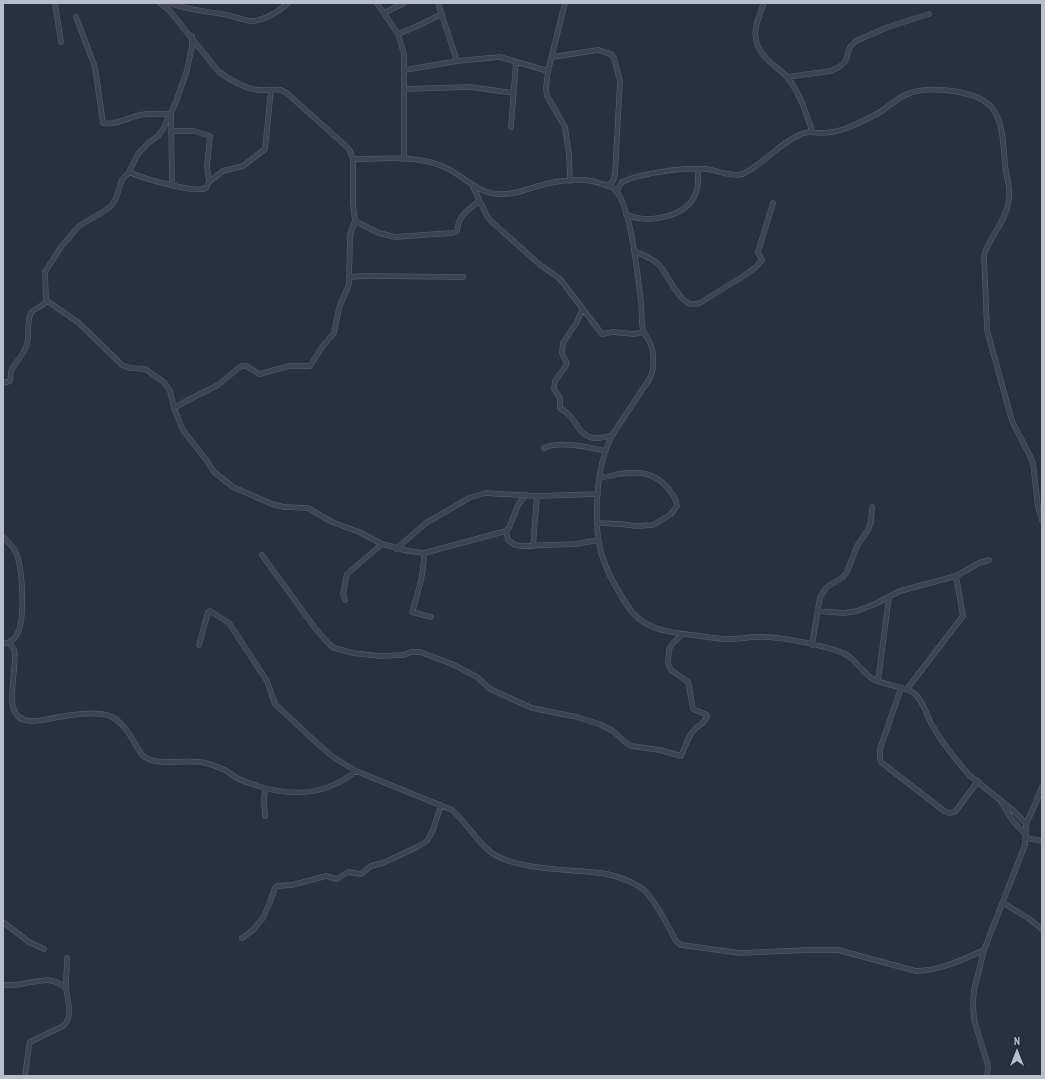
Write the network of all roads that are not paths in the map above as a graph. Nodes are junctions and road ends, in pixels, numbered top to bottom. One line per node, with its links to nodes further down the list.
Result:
1 (55, 3): 17 (street)
2 (160, 3): 10 (street)
3 (169, 3): 4 (street); 10 (street)
4 (288, 3)
5 (377, 3): 11 (street)
6 (404, 3): 11 (street)
7 (438, 3): 12 (street)
8 (565, 3): 18 (street)
9 (764, 3): 23 (street)
10 (169, 10): 16 (street)
11 (384, 13): 15 (street)
12 (442, 14): 15 (street); 19 (street)
13 (929, 14): 23 (street)
14 (76, 17): 27 (street)
15 (398, 34): 21 (street)
16 (192, 36): 25 (street); 27 (street)
17 (61, 42)
18 (552, 57): 22 (street); 39 (street)
19 (457, 61): 20 (street); 21 (street)
20 (516, 62): 22 (street); 26 (street)
21 (405, 70): 24 (street)
22 (548, 71): 35 (street)
23 (787, 77): 30 (street)
24 (405, 89): 26 (street); 32 (street)
25 (270, 90): 31 (street); 36 (street)
26 (514, 93): 28 (street)
27 (170, 113): 29 (street); 34 (street)
28 (511, 127)
29 (172, 131): 36 (street); 37 (street)
30 (812, 131): 33 (street); 61 (street)
31 (352, 159): 32 (street); 44 (street)
32 (404, 159): 38 (street)
33 (698, 169): 40 (street); 43 (street)
34 (129, 172): 37 (street); 48 (street)
35 (570, 181): 38 (street); 39 (street)
36 (209, 182): 37 (street)
37 (172, 185)
38 (473, 186): 41 (street)
39 (608, 186): 40 (street)
40 (617, 191): 43 (street)
41 (479, 201): 44 (street); 49 (street)
42 (773, 203): 45 (street)
43 (626, 214): 45 (street)
44 (354, 221): 46 (street)
45 (634, 251): 50 (street)
46 (349, 277): 47 (street); 52 (street)
47 (463, 277)
48 (46, 300): 51 (street); 52 (street)
49 (582, 310): 50 (street); 53 (street)
50 (644, 332): 53 (street)
51 (3, 384)
52 (174, 408): 66 (street)
53 (613, 435): 55 (street)
54 (544, 448): 55 (street)
55 (605, 451): 56 (street)
56 (600, 477): 57 (street); 62 (street)
57 (598, 494): 59 (street); 62 (street)
58 (526, 495): 59 (street); 63 (street); 68 (street)
59 (537, 496): 67 (street)
60 (872, 507): 75 (street)
61 (1042, 520)
62 (597, 523): 65 (street)
63 (506, 531): 67 (street); 69 (street)
64 (3, 537): 78 (street)
65 (598, 540): 67 (street); 77 (street)
66 (382, 544): 68 (street); 74 (street)
67 (533, 546)
68 (396, 548): 69 (street)
69 (424, 553): 76 (street)
70 (262, 555): 77 (street)
71 (989, 560): 72 (street)
72 (956, 576): 73 (street); 83 (street)
73 (889, 597): 75 (street); 82 (street)
74 (345, 600)
75 (817, 611): 81 (street)
76 (431, 617)
77 (683, 634): 81 (street)
78 (9, 642): 79 (street); 87 (street)
79 (3, 644)
80 (200, 645): 84 (street)
81 (812, 645): 82 (street)
82 (878, 681): 83 (street)
83 (904, 689): 85 (street); 85 (street)
84 (356, 771): 87 (street); 89 (street)
85 (978, 781): 88 (street)
86 (1042, 787): 91 (street)
87 (265, 788): 90 (street)
88 (1000, 800): 91 (street); 92 (street)
89 (441, 805): 97 (street); 99 (street)
90 (265, 816)
91 (1026, 824): 92 (street)
92 (1026, 837): 93 (street); 94 (street)
93 (1042, 841)
94 (1003, 903): 96 (street); 99 (street)
95 (3, 922): 98 (street)
96 (1042, 929)
97 (242, 938)
98 (44, 949)
99 (984, 950): 104 (street)
100 (67, 958): 102 (street)
101 (3, 985): 102 (street)
102 (66, 989): 103 (street)
103 (26, 1076)
104 (987, 1076)

